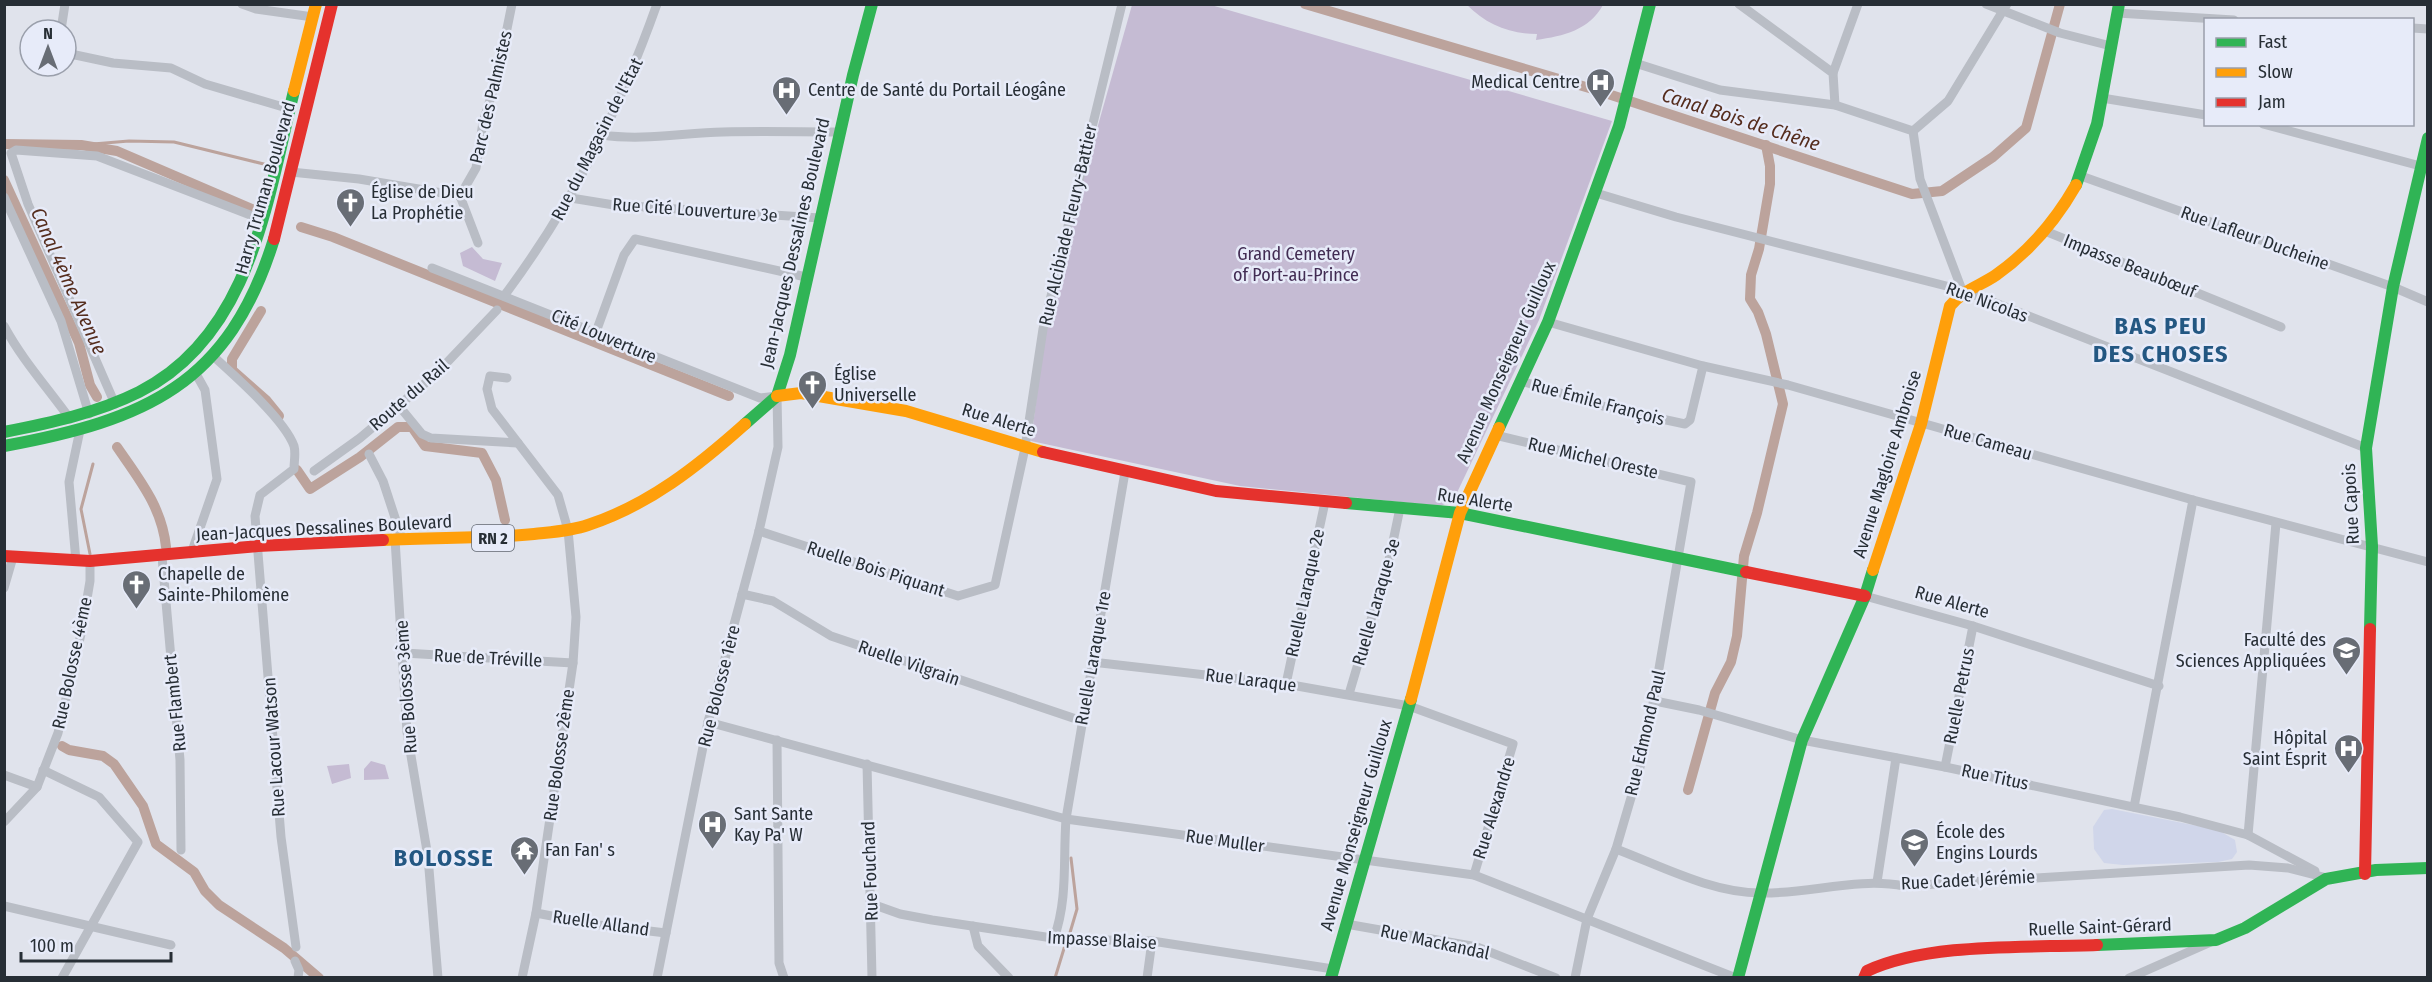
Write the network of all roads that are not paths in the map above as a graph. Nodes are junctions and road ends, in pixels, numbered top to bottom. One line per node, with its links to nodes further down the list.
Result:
1 (242, 4): 13 (street)
2 (332, 4): 29 (street, Harry Truman Boulevard)
3 (512, 4): 32 (street, Parc des Palmistes)
4 (657, 4): 26 (street, Rue du Magasin de l'Etat)
5 (872, 4): 25 (street, Jean-Jacques Dessalines Boulevard / RN 2)
6 (1122, 4): 66 (street, Rue Alcibiade Fleury-Battier)
7 (1650, 4): 17 (street, Avenue Monseigneur Guilloux)
8 (1739, 4): 18 (street)
9 (1858, 4): 18 (street)
10 (1986, 4): 11 (street)
11 (2006, 8): 15 (street); 24 (street)
12 (2118, 9): 14 (street); 15 (street)
13 (314, 11): 21 (street, Harry Truman Boulevard)
14 (2213, 18)
15 (2111, 46): 19 (street)
16 (78, 56): 21 (street)
17 (1635, 63): 20 (street); 31 (street, Avenue Monseigneur Guilloux)
18 (1833, 73): 20 (street)
19 (2102, 98): 22 (street); 30 (street)
20 (1836, 105): 24 (street)
21 (290, 109): 36 (street, Harry Truman Boulevard)
22 (2204, 115)
23 (2284, 126): 28 (street)
24 (1913, 131): 42 (street)
25 (840, 132): 26 (street); 35 (street, Jean-Jacques Dessalines Boulevard / RN 2)
26 (602, 135): 34 (street, Rue du Magasin de l'Etat)
27 (2427, 138): 28 (street, Rue Capois)
28 (2424, 167): 41 (street, Rue Capois)
29 (291, 172): 32 (street); 50 (street, Harry Truman Boulevard)
30 (2082, 176): 37 (street); 41 (street, Rue Lafleur Ducheine)
31 (1596, 192): 42 (street, Rue Nicolas); 46 (street, Avenue Monseigneur Guilloux)
32 (460, 196): 38 (street)
33 (4, 197): 58 (street)
34 (571, 198): 35 (street, Rue Cité Louverture 3e); 43 (street, Rue du Magasin de l'Etat)
35 (820, 218): 40 (street, Jean-Jacques Dessalines Boulevard / RN 2)
36 (263, 220): 56 (street, Harry Truman Boulevard); 56 (street)
37 (2045, 231): 42 (street); 48 (street, Impasse Beaubœuf)
38 (478, 243)
39 (432, 268): 43 (street, Cité Louverture)
40 (806, 277): 49 (street); 55 (street, Jean-Jacques Dessalines Boulevard / RN 2)
41 (2393, 287): 44 (street, Rue Lafleur Ducheine); 67 (street, Rue Capois)
42 (1962, 290): 60 (street, Avenue Magloire Ambroise); 67 (street, Rue Nicolas)
43 (504, 296): 49 (street, Cité Louverture)
44 (2427, 302)
45 (497, 310): 57 (street, Route du Rail)
46 (1548, 322): 51 (street, Rue Cameau); 54 (street, Avenue Monseigneur Guilloux)
47 (4, 326): 59 (street)
48 (2281, 327)
49 (596, 332): 55 (street, Cité Louverture)
50 (213, 356): 52 (street, Harry Truman Boulevard); 80 (street, Rue Lacour Watson)
51 (1703, 366): 54 (street, Rue Émile François); 60 (street, Rue Cameau)
52 (195, 372): 61 (street, Harry Truman Boulevard); 82 (street)
53 (507, 378): 64 (street, Rue Bolosse 2ème)
54 (1521, 381): 63 (street, Avenue Monseigneur Guilloux)
55 (777, 396): 66 (street, Rue Alerte); 77 (street, Jean-Jacques Dessalines Boulevard / RN 2); 78 (street, Rue Bolosse 1ère)
56 (115, 404): 58 (street, Harry Truman Boulevard)
57 (399, 406): 64 (street); 69 (street, Route du Rail)
58 (89, 414): 59 (street, Harry Truman Boulevard)
59 (70, 419): 62 (street, Harry Truman Boulevard)
60 (1921, 424): 72 (street, Rue Cameau); 91 (street, Avenue Magloire Ambroise)
61 (80, 430): 65 (street, Harry Truman Boulevard); 86 (street)
62 (4, 432)
63 (1495, 435): 71 (street, Rue Michel Oreste); 75 (street, Avenue Monseigneur Guilloux)
64 (518, 443): 77 (street, Rue Bolosse 2ème)
65 (4, 446)
66 (1025, 448): 70 (street, Rue Alerte); 78 (street, Ruelle Bois Piquant)
67 (2366, 448): 81 (street, Rue Capois)
68 (369, 454): 79 (street, Rue Bolosse 3ème)
69 (314, 471)
70 (1125, 472): 73 (street, Rue Alerte); 94 (street, Ruelle Laraque 1re)
71 (1691, 482): 85 (street, Rue Edmond Paul)
72 (2193, 500): 76 (street, Rue Cameau); 97 (street)
73 (1325, 502): 74 (street, Rue Alerte); 96 (street, Ruelle Laraque 2e)
74 (1400, 508): 75 (street, Rue Alerte); 98 (street, Ruelle Laraque 3e)
75 (1460, 513): 85 (street, Rue Alerte); 100 (street, Avenue Monseigneur Guilloux)
76 (2276, 523): 81 (street, Rue Cameau); 114 (street)
77 (568, 530): 79 (street, Jean-Jacques Dessalines Boulevard / RN 2); 95 (street, Rue Bolosse 2ème)
78 (759, 531): 90 (street, Rue Bolosse 1ère)
79 (399, 539): 80 (street, Jean-Jacques Dessalines Boulevard / RN 2); 93 (street, Rue Bolosse 3ème)
80 (258, 546): 82 (street, Jean-Jacques Dessalines Boulevard / RN 2); 136 (street, Rue Lacour Watson)
81 (2372, 546): 88 (street, Rue Cameau); 119 (street, Rue Capois)
82 (191, 554): 84 (street, Jean-Jacques Dessalines Boulevard / RN 2)
83 (9, 557): 86 (street, Jean-Jacques Dessalines Boulevard / RN 2); 89 (street)
84 (162, 557): 87 (street, Jean-Jacques Dessalines Boulevard / RN 2); 116 (street, Rue Flambert)
85 (1680, 558): 91 (street, Rue Alerte); 99 (street, Rue Edmond Paul)
86 (76, 561): 87 (street, Jean-Jacques Dessalines Boulevard / RN 2)
87 (90, 561): 108 (street, Rue Bolosse 4ème)
88 (2427, 562)
89 (4, 588)
90 (742, 594): 101 (street, Ruelle Vilgrain); 102 (street, Rue Bolosse 1ère)
91 (1865, 596): 92 (street, Rue Alerte); 104 (street, Avenue Magloire Ambroise)
92 (1973, 626): 97 (street, Rue Alerte); 107 (street, Ruelle Petrus)
93 (404, 653): 95 (street, Rue de Tréville); 142 (street, Rue Bolosse 3ème)
94 (1092, 662): 96 (street, Rue Laraque); 101 (street, Ruelle Laraque 1re)
95 (573, 663): 126 (street, Rue Bolosse 2ème)
96 (1286, 684): 98 (street, Rue Laraque)
97 (2159, 686): 111 (street)
98 (1349, 694): 100 (street, Rue Laraque)
99 (1655, 700): 104 (street, Rue Titus); 115 (street, Rue Edmond Paul)
100 (1409, 706): 117 (street, Avenue Monseigneur Guilloux); 120 (street, Rue Alexandre)
101 (1082, 721): 112 (street, Ruelle Laraque 1re)
102 (708, 722): 103 (street, Rue Muller); 131 (street, Rue Bolosse 1ère)
103 (777, 740): 106 (street, Rue Muller); 145 (street)
104 (1802, 740): 105 (street, Rue Titus); 123 (street, Avenue Magloire Ambroise)
105 (1896, 758): 107 (street, Rue Titus); 122 (street)
106 (867, 764): 112 (street, Rue Muller); 124 (street, Rue Fouchard)
107 (1945, 766): 111 (street, Rue Titus)
108 (43, 770): 110 (street, Rue Bolosse 4ème); 129 (street)
109 (4, 775): 110 (street)
110 (37, 787): 113 (street, Rue Bolosse 4ème)
111 (2134, 807): 114 (street, Rue Titus)
112 (1066, 819): 117 (street, Rue Muller); 132 (street, Ruelle Laraque 1re)
113 (4, 822)
114 (2248, 835): 121 (street, Rue Titus)
115 (1616, 849): 123 (street, Rue Cadet Jérémie); 127 (street, Rue Edmond Paul)
116 (181, 850)
117 (1362, 861): 120 (street, Rue Muller); 128 (street, Avenue Monseigneur Guilloux)
118 (2427, 868): 119 (street)
119 (2365, 874): 121 (street)
120 (1474, 875): 127 (street, Rue Muller)
121 (2327, 878): 122 (street, Rue Cadet Jérémie); 133 (street, Ruelle Saint-Gérard)
122 (1877, 882): 123 (street, Rue Cadet Jérémie)
123 (1761, 893): 151 (street, Avenue Magloire Ambroise)
124 (872, 904): 130 (street, Impasse Blaise); 146 (street, Rue Fouchard)
125 (4, 906): 129 (street)
126 (536, 913): 131 (street, Ruelle Alland); 143 (street, Rue Bolosse 2ème)
127 (1587, 919): 139 (street, Rue Muller); 150 (street, Rue Edmond Paul)
128 (1346, 924): 138 (street, Avenue Monseigneur Guilloux); 149 (street, Rue Mackandal)
129 (89, 926): 135 (street); 140 (street)
130 (973, 926): 132 (street, Impasse Blaise); 147 (street)
131 (666, 933): 144 (street, Rue Bolosse 1ère)
132 (1054, 938): 134 (street, Impasse Blaise)
133 (2216, 940): 152 (street, Ruelle Saint-Gérard); 153 (street)
134 (1152, 941): 138 (street, Impasse Blaise); 148 (street)
135 (171, 945)
136 (296, 947)
137 (295, 961): 141 (street)
138 (1332, 973)
139 (1720, 974): 151 (street, Rue Muller)
140 (62, 978)
141 (298, 978)
142 (438, 978)
143 (522, 978)
144 (657, 978)
145 (784, 978)
146 (872, 978)
147 (1009, 978)
148 (1147, 978)
149 (1556, 978)
150 (1575, 978)
151 (1737, 978)
152 (1864, 978)
153 (2129, 978)

